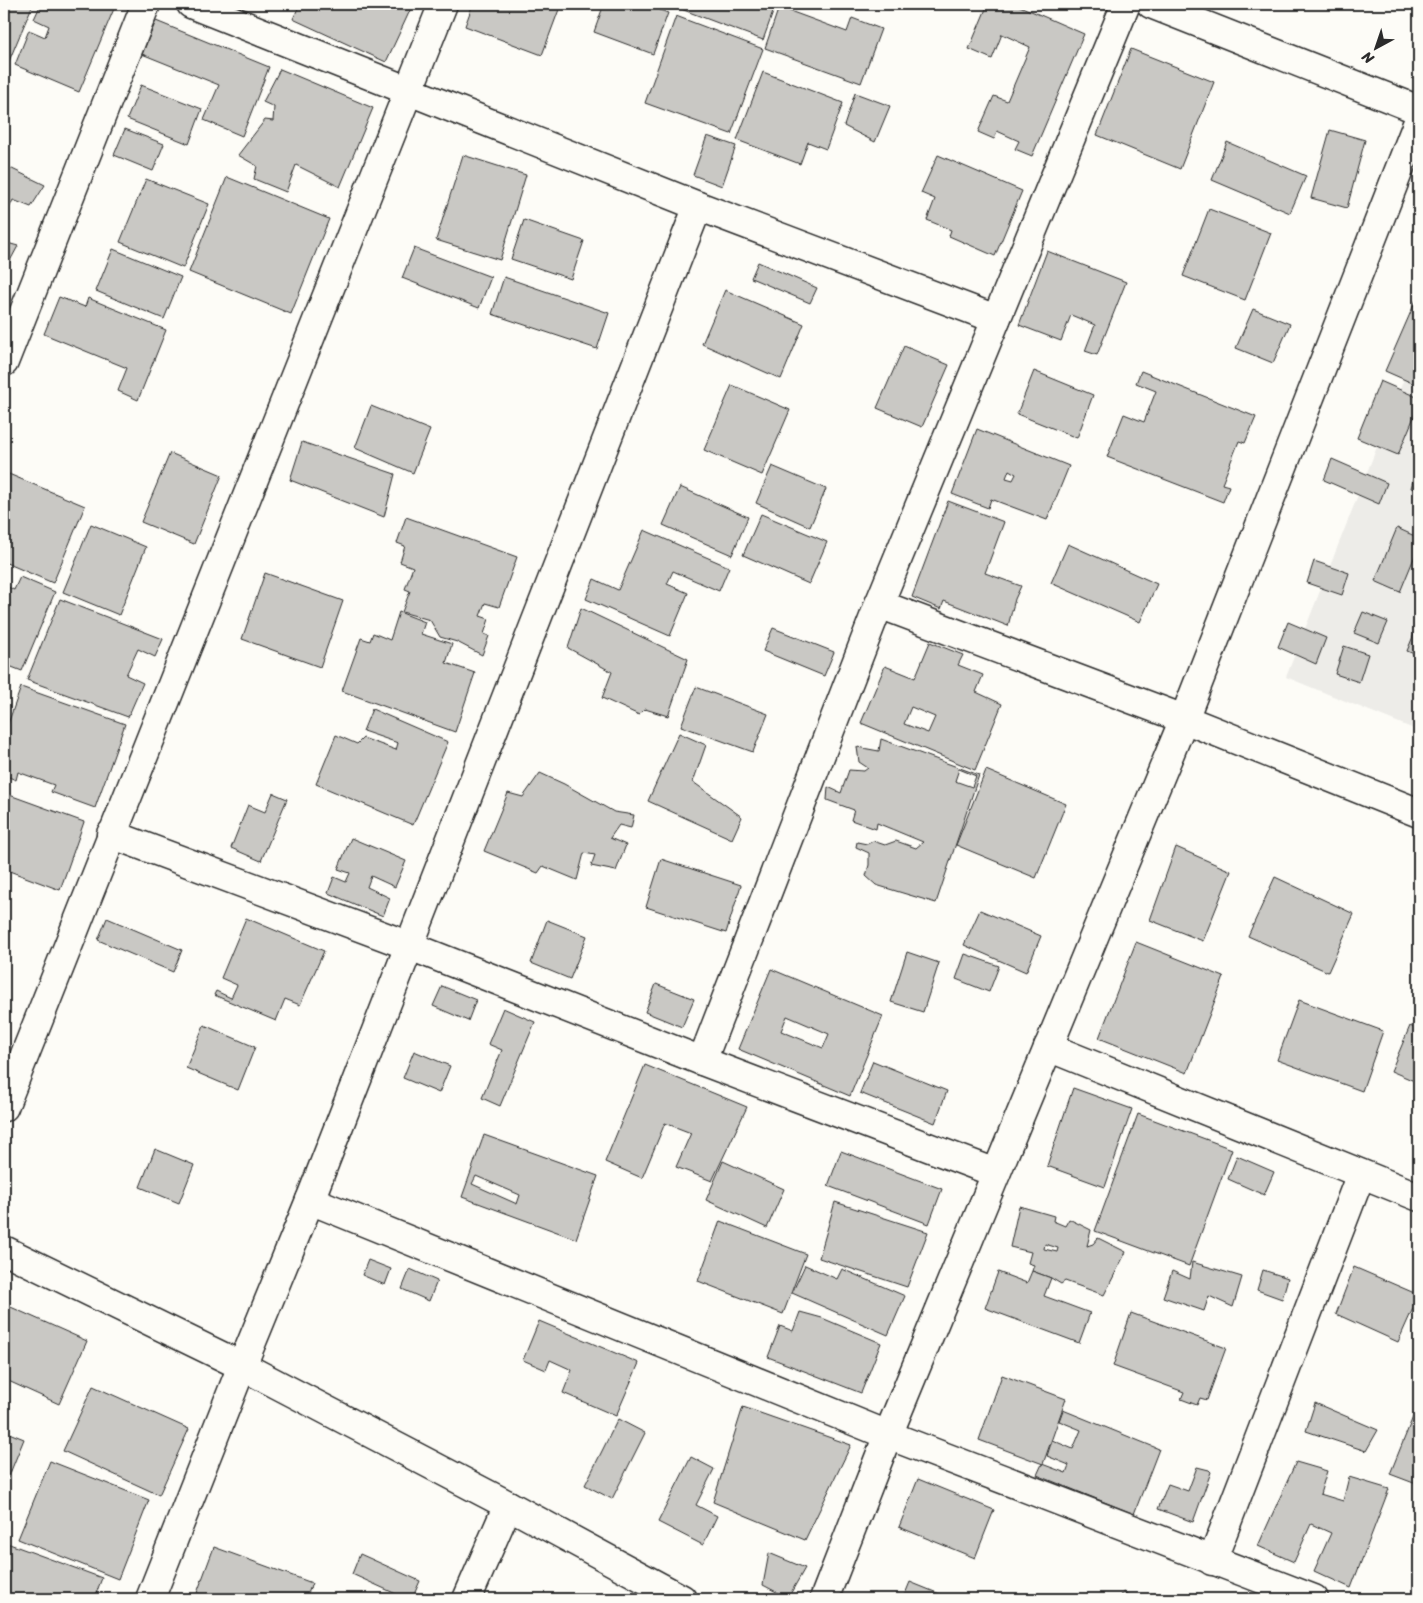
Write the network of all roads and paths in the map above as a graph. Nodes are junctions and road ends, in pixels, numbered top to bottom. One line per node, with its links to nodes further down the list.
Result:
1 (146, 4): 11 (street)
2 (191, 4): 6 (street)
3 (443, 4): 6 (street)
4 (1126, 4): 10 (street)
5 (1151, 4): 7 (street)
6 (408, 92): 9 (street); 15 (street)
7 (1419, 110)
8 (1419, 119): 13 (street)
9 (698, 206): 10 (street); 16 (street)
10 (996, 319): 12 (street)
11 (4, 362)
12 (879, 604): 13 (street); 18 (street)
13 (1184, 719): 14 (street); 17 (street)
14 (1419, 812)
15 (111, 834): 16 (street); 19 (street)
16 (410, 946): 18 (street); 23 (street)
17 (1048, 1047): 20 (street); 21 (street)
18 (702, 1061): 20 (street)
19 (4, 1107)
20 (996, 1173): 26 (street)
21 (1361, 1174): 22 (street); 28 (street)
22 (1419, 1197)
23 (310, 1200): 25 (street); 26 (street)
24 (4, 1250): 25 (street)
25 (242, 1366): 27 (street); 29 (street)
26 (888, 1435): 28 (street); 32 (street)
27 (508, 1505): 30 (street); 31 (street)
28 (1212, 1561): 33 (street)
29 (150, 1599)
30 (468, 1599)
31 (682, 1599)
32 (824, 1599)
33 (1314, 1599)

